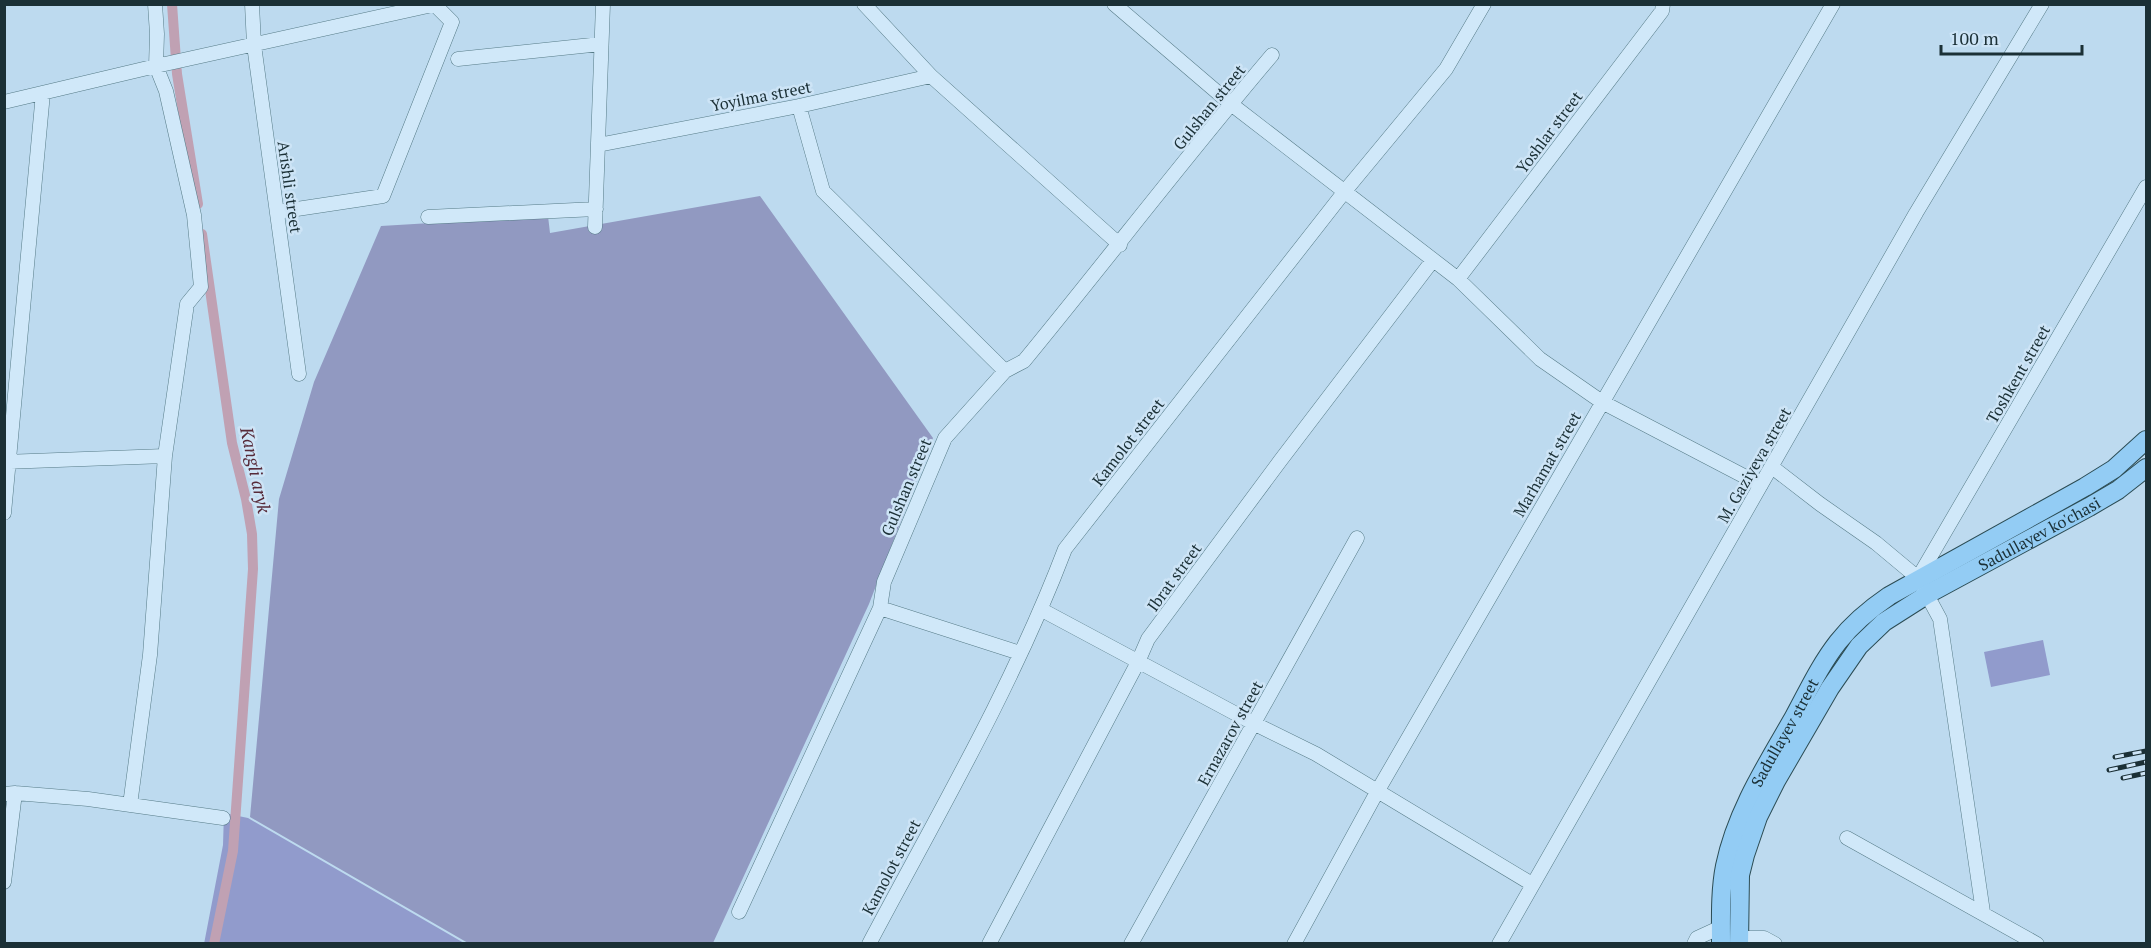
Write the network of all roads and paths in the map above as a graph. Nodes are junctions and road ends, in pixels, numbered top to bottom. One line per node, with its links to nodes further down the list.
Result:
1 (155, 4): 15 (street)
2 (252, 4): 12 (street, Arishli street)
3 (603, 4): 11 (street)
4 (864, 4): 16 (street)
5 (1114, 4): 19 (street)
6 (1484, 4): 23 (street, Kamolot street)
7 (1664, 4): 30 (street, Yoshlar street)
8 (1833, 4): 33 (street, Marhamat street)
9 (2042, 4): 37 (street, M. Gaziyeva street)
10 (435, 5): 12 (street); 25 (street)
11 (602, 44): 14 (street); 21 (street)
12 (254, 45): 15 (street); 25 (street, Arishli street)
13 (1272, 56): 19 (street, Gulshan street)
14 (458, 59)
15 (158, 66): 17 (street); 35 (street)
16 (931, 76): 20 (street, Yoyilma street); 28 (street)
17 (43, 93): 18 (street); 36 (street)
18 (4, 102)
19 (1231, 104): 23 (street); 28 (street, Gulshan street)
20 (799, 106): 21 (street, Yoyilma street); 31 (street)
21 (598, 145): 24 (street)
22 (2146, 187): 42 (street, Toshkent street)
23 (1345, 191): 29 (street); 45 (street, Kamolot street)
24 (596, 209): 26 (street); 27 (street)
25 (277, 212): 32 (street, Arishli street)
26 (428, 217)
27 (595, 227)
28 (1120, 245): 31 (street, Gulshan street)
29 (1433, 260): 30 (street); 47 (street, Ibrat street)
30 (1458, 279): 33 (street)
31 (1005, 371): 44 (street, Gulshan street)
32 (299, 374)
33 (1602, 402): 39 (street); 49 (street, Marhamat street)
34 (2146, 440): 42 (main road, Sadullayev street)
35 (165, 456): 36 (street); 51 (street)
36 (7, 462): 40 (street)
37 (1772, 467): 39 (street, M. Gaziyeva street); 42 (street)
38 (2146, 468): 43 (main road, Sadullayev ko'chasi)
39 (1761, 485): 55 (street, M. Gaziyeva street)
40 (4, 513)
41 (1357, 537): 48 (street, Ernazarov street)
42 (1918, 578): 43 (street); 58 (main road, Sadullayev street)
43 (1928, 594): 57 (street); 59 (main road, Sadullayev ko'chasi)
44 (880, 608): 46 (street); 56 (street, Gulshan street)
45 (1042, 610): 46 (street, Kamolot street); 47 (street)
46 (1020, 653): 60 (street, Kamolot street)
47 (1138, 662): 48 (street); 61 (street, Ibrat street)
48 (1255, 724): 49 (street); 62 (street, Ernazarov street)
49 (1377, 792): 55 (street); 63 (street, Marhamat street)
50 (10, 793): 51 (street); 54 (street)
51 (130, 805): 52 (street)
52 (223, 818)
53 (1847, 837): 57 (street)
54 (4, 882)
55 (1532, 884): 64 (street, M. Gaziyeva street)
56 (739, 912)
57 (1983, 912): 67 (street)
58 (1721, 935): 65 (street)
59 (1739, 941): 66 (street)
60 (869, 944)
61 (989, 944)
62 (1131, 944)
63 (1294, 944)
64 (1498, 944)
65 (1695, 944)
66 (1774, 944)
67 (2037, 944)

